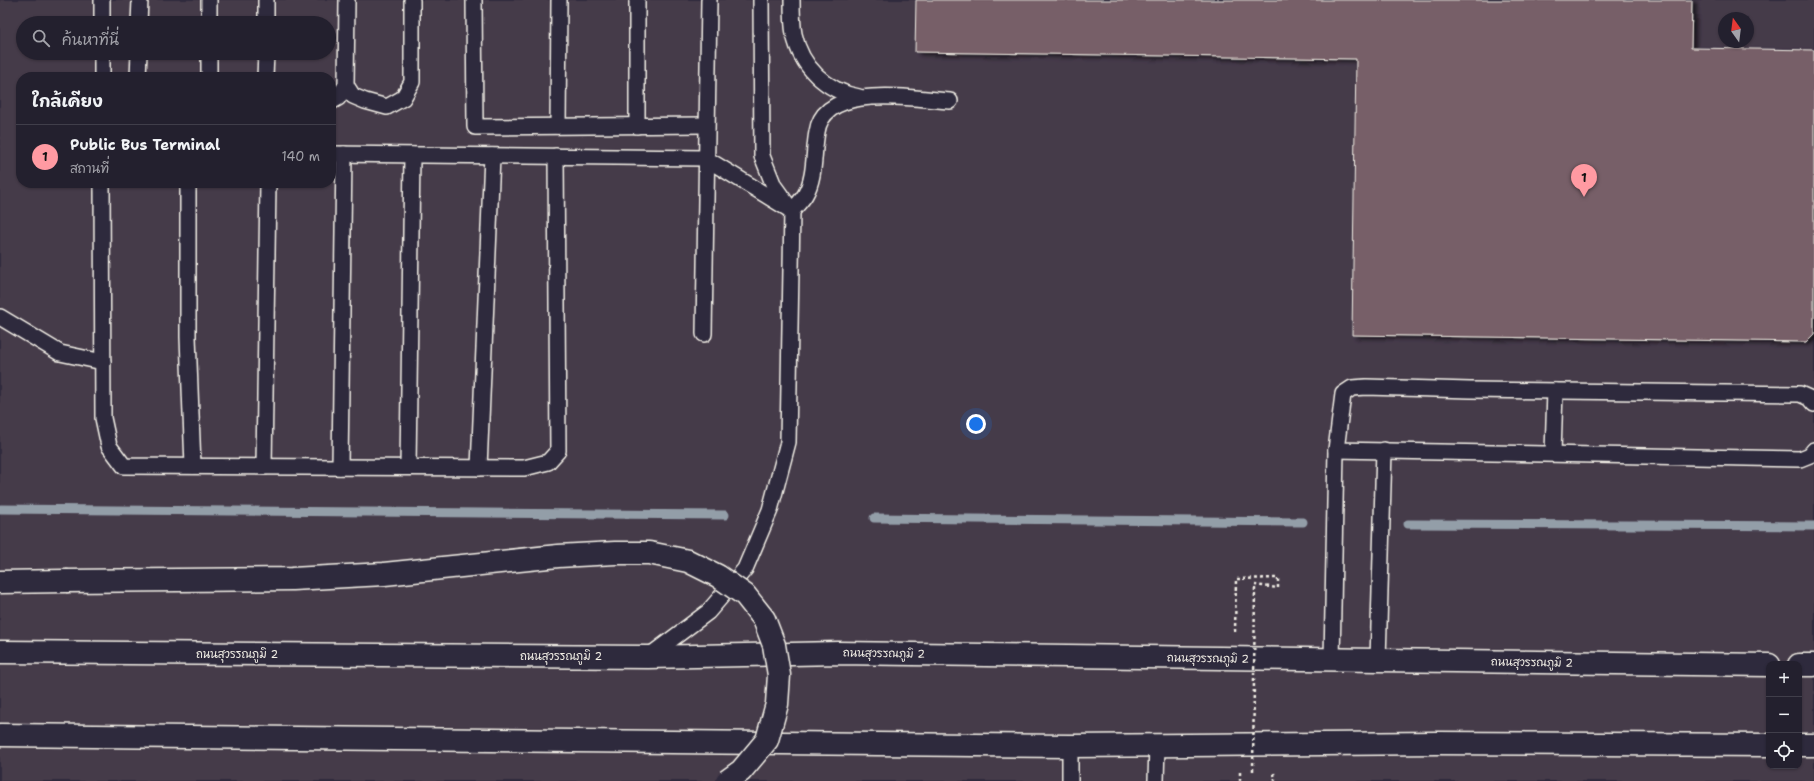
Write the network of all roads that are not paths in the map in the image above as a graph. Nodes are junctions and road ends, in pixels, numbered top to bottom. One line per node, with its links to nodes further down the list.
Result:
1 (102, 0): 13 (lane)
2 (140, 0): 14 (lane)
3 (209, 0): 15 (lane)
4 (266, 0): 16 (lane)
5 (347, 0): 25 (lane)
6 (412, 0): 25 (lane)
7 (474, 0): 30 (lane)
8 (559, 0): 30 (lane)
9 (638, 0): 31 (lane)
10 (709, 0): 29 (lane)
11 (761, 0): 40 (lane)
12 (792, 0): 26 (lane)
13 (102, 16)
14 (139, 16)
15 (209, 16)
16 (266, 16)
17 (102, 60): 21 (lane)
18 (139, 60): 22 (lane)
19 (209, 60): 23 (lane)
20 (266, 60): 24 (lane)
21 (102, 72)
22 (138, 72)
23 (209, 72)
24 (265, 72)
25 (346, 85): 27 (lane)
26 (862, 97): 28 (lane); 40 (lane)
27 (336, 99)
28 (950, 101)
29 (706, 125): 31 (lane); 36 (lane)
30 (558, 126): 31 (lane)
31 (637, 126)
32 (338, 154): 33 (lane); 52 (lane)
33 (412, 155): 34 (lane); 53 (lane)
34 (492, 156): 35 (lane); 54 (lane)
35 (556, 156): 36 (lane); 54 (lane)
36 (706, 158): 40 (lane); 42 (lane)
37 (102, 188): 43 (lane)
38 (188, 188): 50 (lane)
39 (268, 188): 51 (lane)
40 (792, 211): 57 (lane)
41 (0, 317): 43 (lane)
42 (704, 334)
43 (103, 362): 50 (lane)
44 (1555, 391): 45 (lane); 46 (lane); 49 (lane)
45 (1814, 404)
46 (1336, 450): 47 (lane); 58 (lane)
47 (1384, 450): 49 (lane); 59 (lane)
48 (1814, 450): 49 (lane)
49 (1553, 453)
50 (193, 466): 51 (lane)
51 (264, 467): 52 (lane)
52 (340, 467): 53 (lane)
53 (408, 467): 54 (lane)
54 (479, 468)
55 (0, 582): 69 (street, bridge)
56 (0, 652): 57 (street, ถนนสุวรรณภูมิ 2)
57 (648, 657): 58 (street, ถนนสุวรรณภูมิ 2)
58 (1332, 660): 59 (street, ถนนสุวรรณภูมิ 2)
59 (1378, 660): 60 (street, ถนนสุวรรณภูมิ 2)
60 (1766, 664)
61 (1802, 665): 62 (street)
62 (1814, 665)
63 (0, 735): 68 (street)
64 (1157, 744): 65 (street); 68 (street); 71 (lane)
65 (1766, 745)
66 (1802, 745): 67 (street)
67 (1814, 745)
68 (1070, 746): 70 (lane)
69 (727, 781)
70 (1070, 781)
71 (1156, 781)

